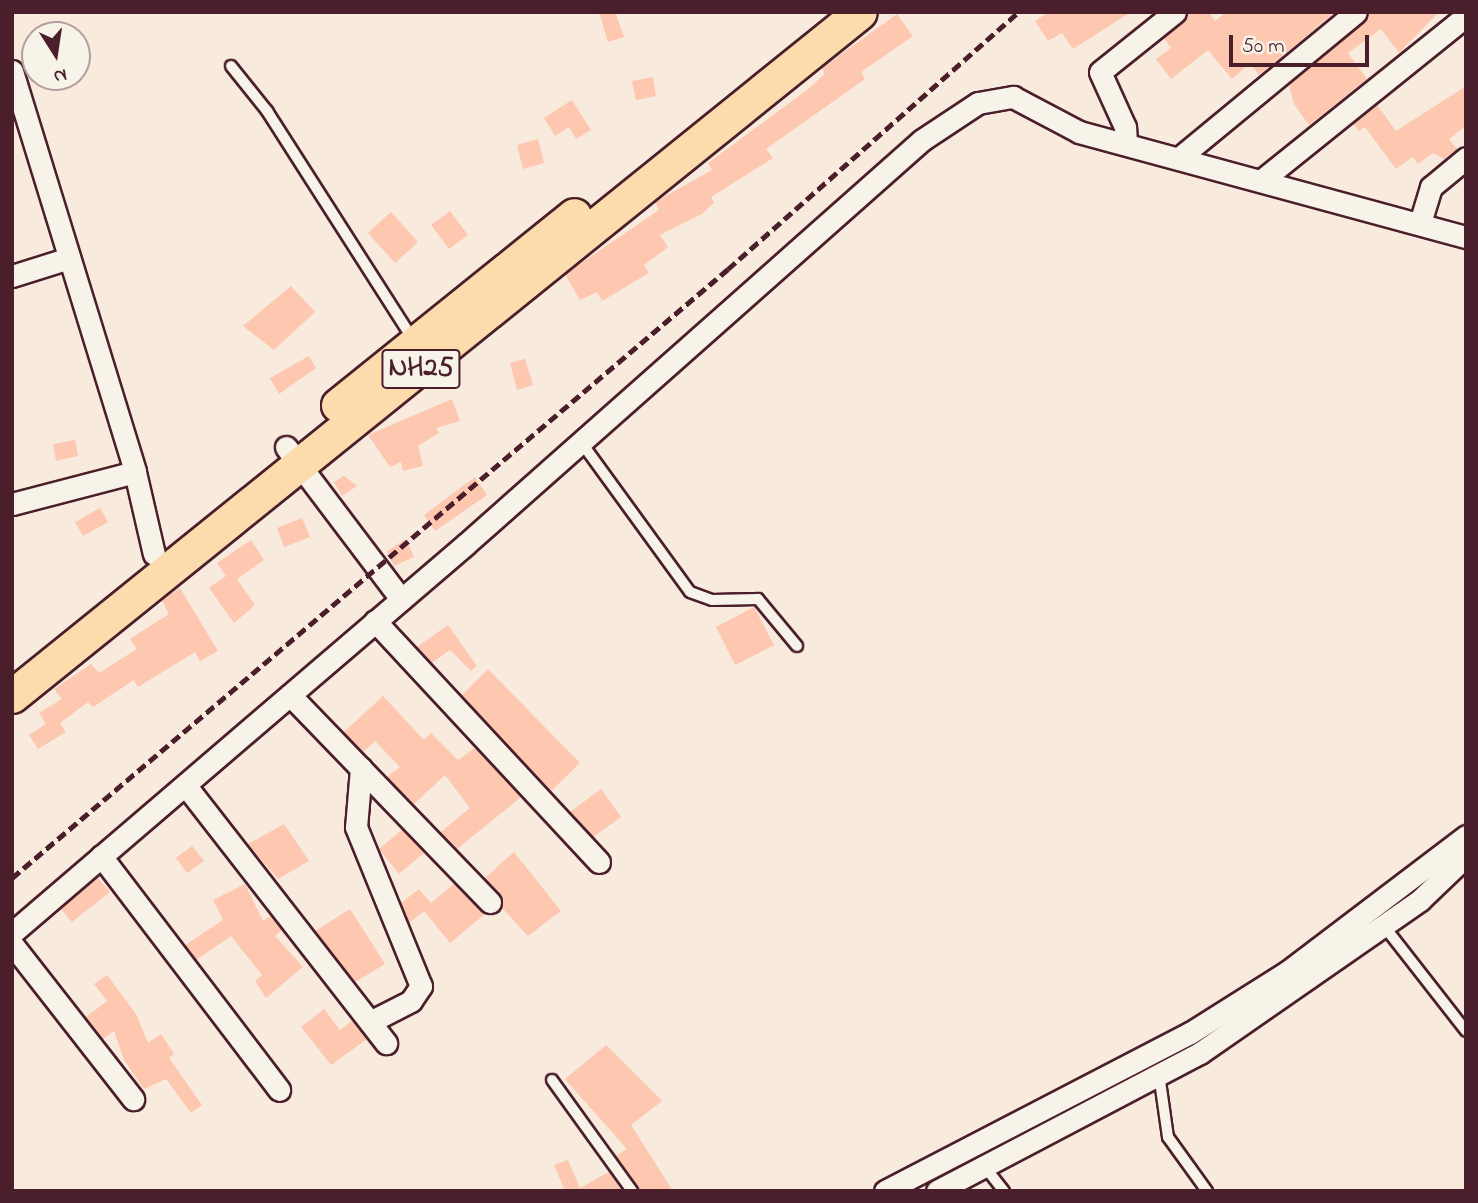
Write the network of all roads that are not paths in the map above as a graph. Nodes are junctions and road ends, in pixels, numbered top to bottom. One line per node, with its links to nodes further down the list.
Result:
1 (824, 12): 16 (main road, NH25)
2 (860, 12): 18 (main road, NH25)
3 (1175, 12): 8 (street)
4 (1356, 12): 9 (street)
5 (1466, 16): 11 (street)
6 (230, 66): 16 (lane)
7 (12, 71): 14 (street)
8 (1126, 144): 9 (street); 17 (street)
9 (1179, 158): 11 (street)
10 (1466, 158): 12 (street)
11 (1262, 180): 12 (street)
12 (1420, 223): 13 (street)
13 (1466, 237)
14 (69, 258): 15 (street); 19 (street)
15 (12, 276)
16 (415, 343): 18 (main road, NH25)
17 (582, 442): 22 (street); 24 (lane)
18 (293, 456): 21 (main road, NH25); 22 (street); 27 (main road, NH25)
19 (135, 472): 20 (street); 21 (street)
20 (12, 504)
21 (153, 554): 25 (main road, NH25)
22 (401, 599): 23 (street)
23 (375, 621): 26 (street); 33 (street)
24 (797, 646)
25 (12, 668)
26 (290, 695): 28 (street); 29 (street)
27 (12, 696)
28 (361, 768): 34 (street); 38 (street)
29 (186, 786): 31 (street); 38 (street)
30 (1466, 836): 47 (street)
31 (101, 856): 36 (street); 43 (street)
32 (1466, 856): 35 (street)
33 (599, 862)
34 (490, 902)
35 (1384, 926): 39 (lane); 41 (street)
36 (12, 933)
37 (12, 944): 44 (street)
38 (370, 1022): 40 (street)
39 (1466, 1031)
40 (386, 1043)
41 (1159, 1074): 45 (street); 50 (lane)
42 (552, 1080): 46 (lane)
43 (279, 1090)
44 (133, 1099)
45 (985, 1167): 48 (street); 49 (lane)
46 (632, 1191)
47 (885, 1191)
48 (937, 1191)
49 (1004, 1191)
50 (1207, 1191)

